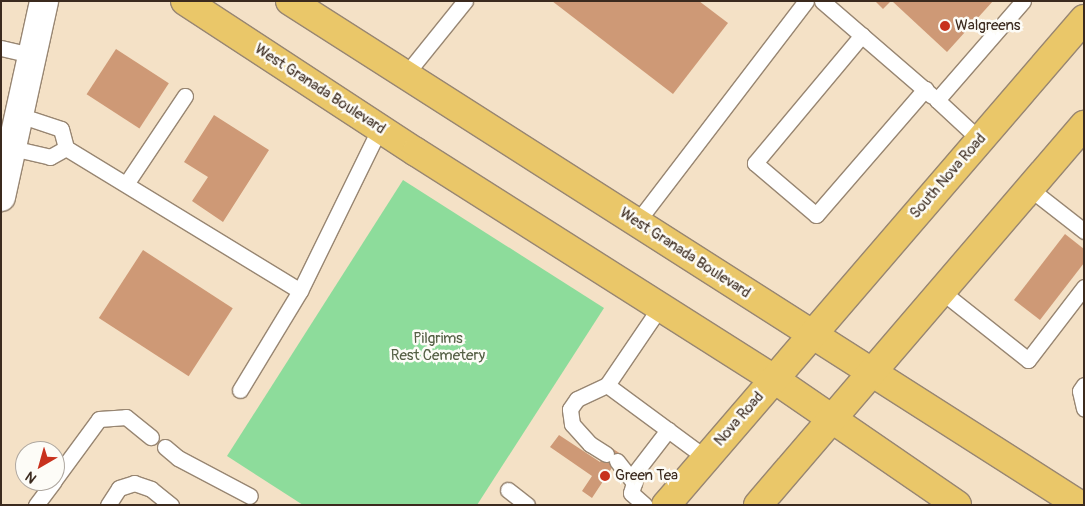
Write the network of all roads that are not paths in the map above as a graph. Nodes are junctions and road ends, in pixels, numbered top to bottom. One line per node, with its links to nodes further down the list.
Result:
1 (44, 1): 11 (street)
2 (185, 1): 18 (main road, West Granada Boulevard)
3 (290, 1): 12 (main road, West Granada Boulevard)
4 (465, 1): 12 (lane)
5 (806, 1): 25 (lane)
6 (822, 1): 9 (lane)
7 (1024, 1): 15 (lane)
8 (1084, 19): 19 (main road, South Nova Road)
9 (862, 35): 13 (lane); 13 (lane)
10 (1, 48): 11 (lane)
11 (32, 55): 16 (street)
12 (406, 74): 25 (main road, West Granada Boulevard)
13 (925, 89): 15 (lane)
14 (185, 96): 22 (lane)
15 (937, 100): 19 (lane)
16 (19, 116): 20 (street); 21 (lane)
17 (1084, 125): 23 (main road)
18 (380, 128): 28 (lane); 30 (main road, West Granada Boulevard)
19 (980, 139): 31 (main road, South Nova Road)
20 (12, 148): 21 (lane); 24 (street)
21 (66, 148): 22 (lane)
22 (126, 184): 28 (lane)
23 (1029, 188): 26 (lane); 29 (main road)
24 (1, 196)
25 (638, 222): 31 (main road, West Granada Boulevard)
26 (1084, 231)
27 (1084, 287): 29 (lane)
28 (300, 291): 36 (lane)
29 (941, 291): 32 (main road)
30 (660, 307): 33 (main road, West Granada Boulevard); 34 (lane)
31 (812, 334): 32 (main road, West Granada Boulevard); 33 (main road, Nova Road)
32 (872, 372): 38 (main road); 56 (main road, West Granada Boulevard)
33 (774, 379): 38 (main road, West Granada Boulevard); 42 (main road, Nova Road)
34 (607, 385): 39 (lane); 44 (lane)
35 (1084, 385): 37 (lane)
36 (240, 390)
37 (1084, 409)
38 (832, 418): 54 (main road); 55 (main road, West Granada Boulevard)
39 (668, 430): 42 (lane); 44 (lane)
40 (151, 437): 43 (lane)
41 (165, 447): 47 (lane)
42 (706, 458): 53 (main road, Nova Road)
43 (65, 465)
44 (630, 478): 52 (lane)
45 (508, 490): 51 (lane)
46 (46, 491): 48 (lane)
47 (250, 496)
48 (36, 505)
49 (108, 505): 50 (lane)
50 (171, 505)
51 (527, 505)
52 (645, 505)
53 (666, 505)
54 (758, 505)
55 (957, 505)
56 (1080, 505)

